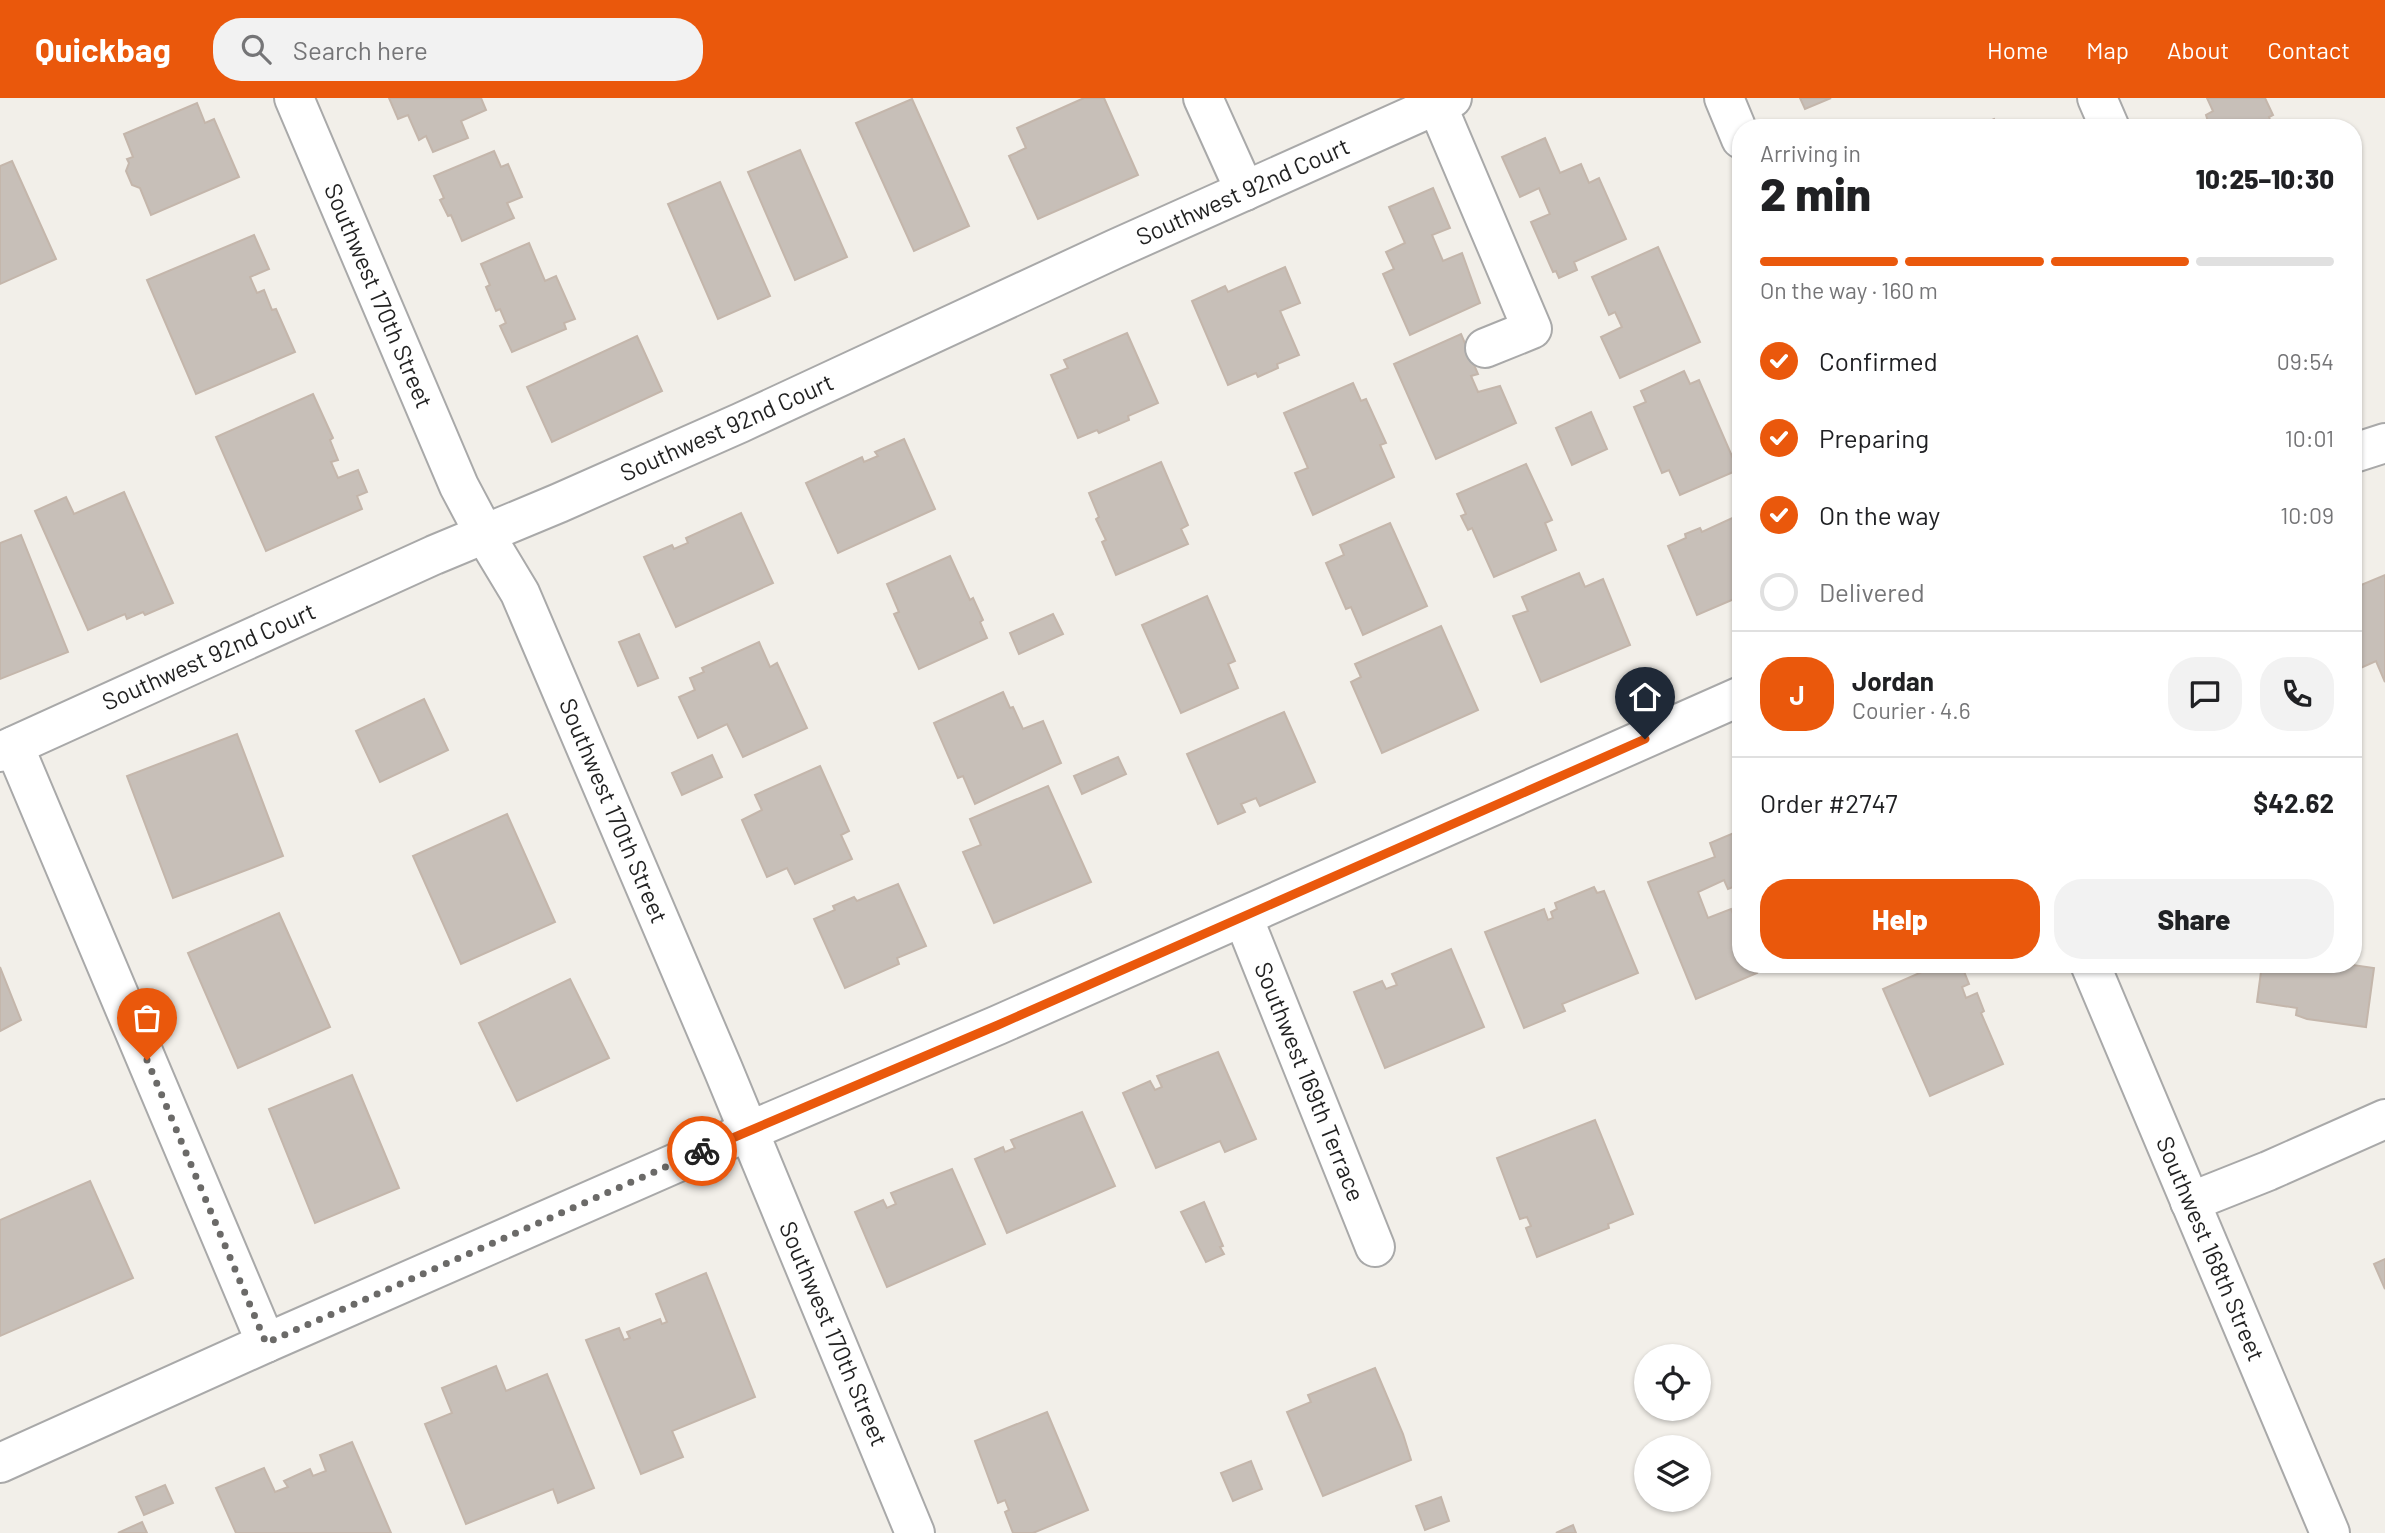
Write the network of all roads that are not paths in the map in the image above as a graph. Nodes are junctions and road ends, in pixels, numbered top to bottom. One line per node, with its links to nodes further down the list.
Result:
1 (294, 98): 12 (street, Southwest 170th Street)
2 (1203, 98): 8 (street)
3 (1724, 98): 6 (street)
4 (2097, 98): 7 (street)
5 (1444, 101): 8 (street, Southwest 92nd Court); 9 (street)
6 (1733, 119)
7 (2106, 119)
8 (1245, 191): 12 (street, Southwest 92nd Court)
9 (1485, 348)
10 (2385, 443): 11 (street)
11 (2362, 450)
12 (485, 535): 14 (street, Southwest 92nd Court); 18 (street, Southwest 170th Street)
13 (1732, 700): 15 (street)
14 (7, 749): 21 (street)
15 (1243, 917): 18 (street); 20 (street, Southwest 169th Terrace)
16 (2094, 973): 19 (street, Southwest 168th Street)
17 (2385, 1119): 19 (street)
18 (749, 1131): 21 (street); 23 (street, Southwest 170th Street)
19 (2190, 1202): 24 (street, Southwest 168th Street)
20 (1376, 1247)
21 (266, 1343): 22 (street)
22 (0, 1463)
23 (915, 1533)
24 (2330, 1533)

